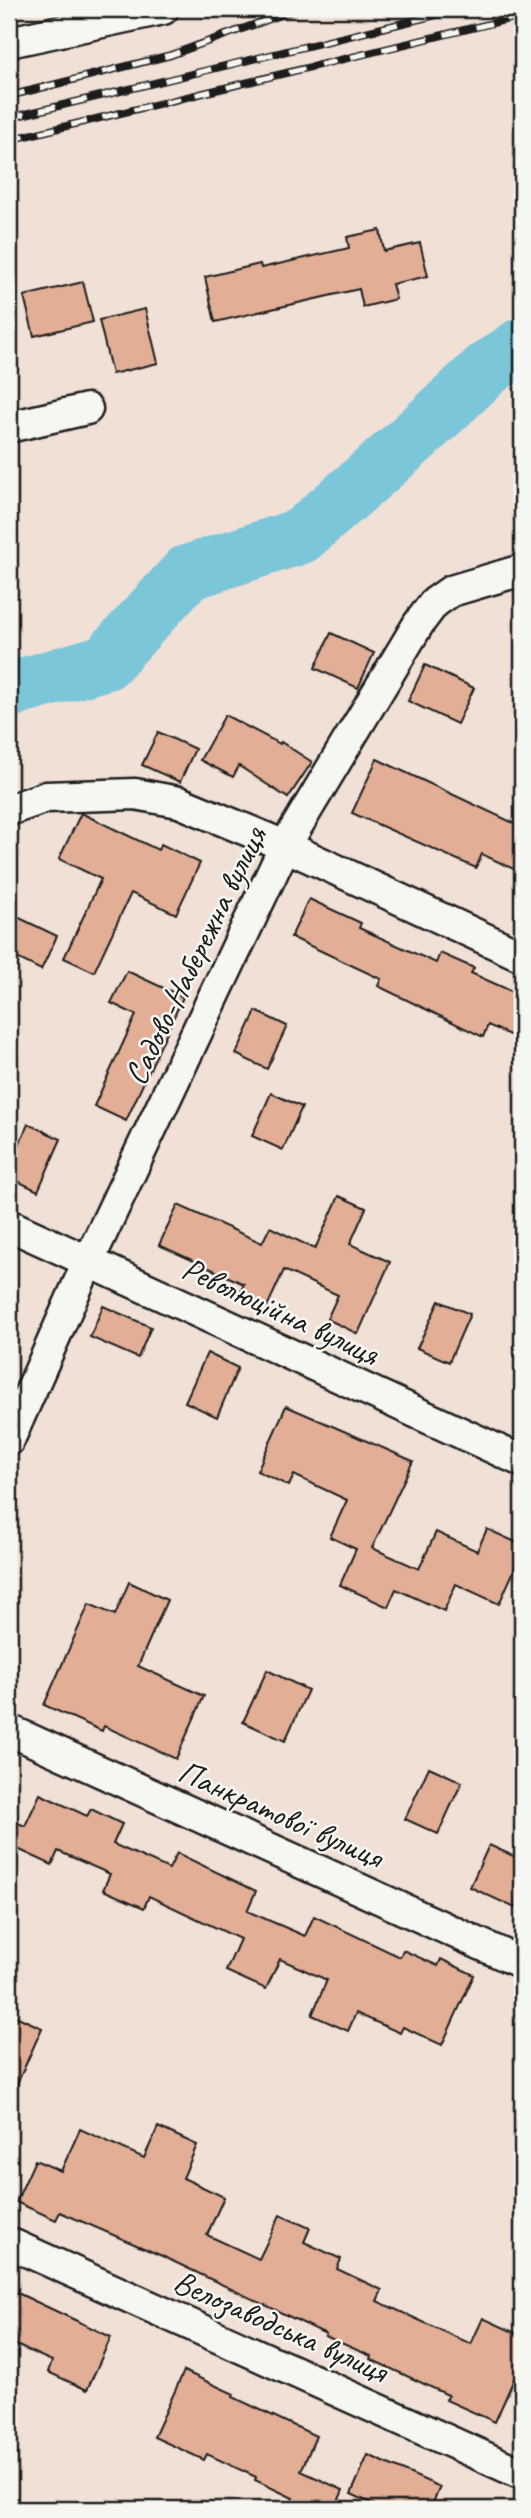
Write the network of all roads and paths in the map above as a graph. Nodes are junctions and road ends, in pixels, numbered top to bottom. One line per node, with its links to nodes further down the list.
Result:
1 (163, 9): 2 (street)
2 (9, 42)
3 (87, 409): 4 (street)
4 (9, 427)
5 (522, 570): 7 (street, Садово-Набережна вулиця)
6 (9, 810): 7 (street)
7 (285, 846): 8 (street); 10 (street, Садово-Набережна вулиця)
8 (522, 956)
9 (9, 1225): 10 (street, Революційна вулиця)
10 (88, 1262): 11 (street, Садово-Набережна вулиця); 12 (street, Революційна вулиця)
11 (9, 1440)
12 (522, 1461)
13 (9, 1730): 14 (street, Панкратової вулиця)
14 (522, 1963)
15 (9, 2243): 16 (street, Велозаводська вулиця)
16 (522, 2474)

